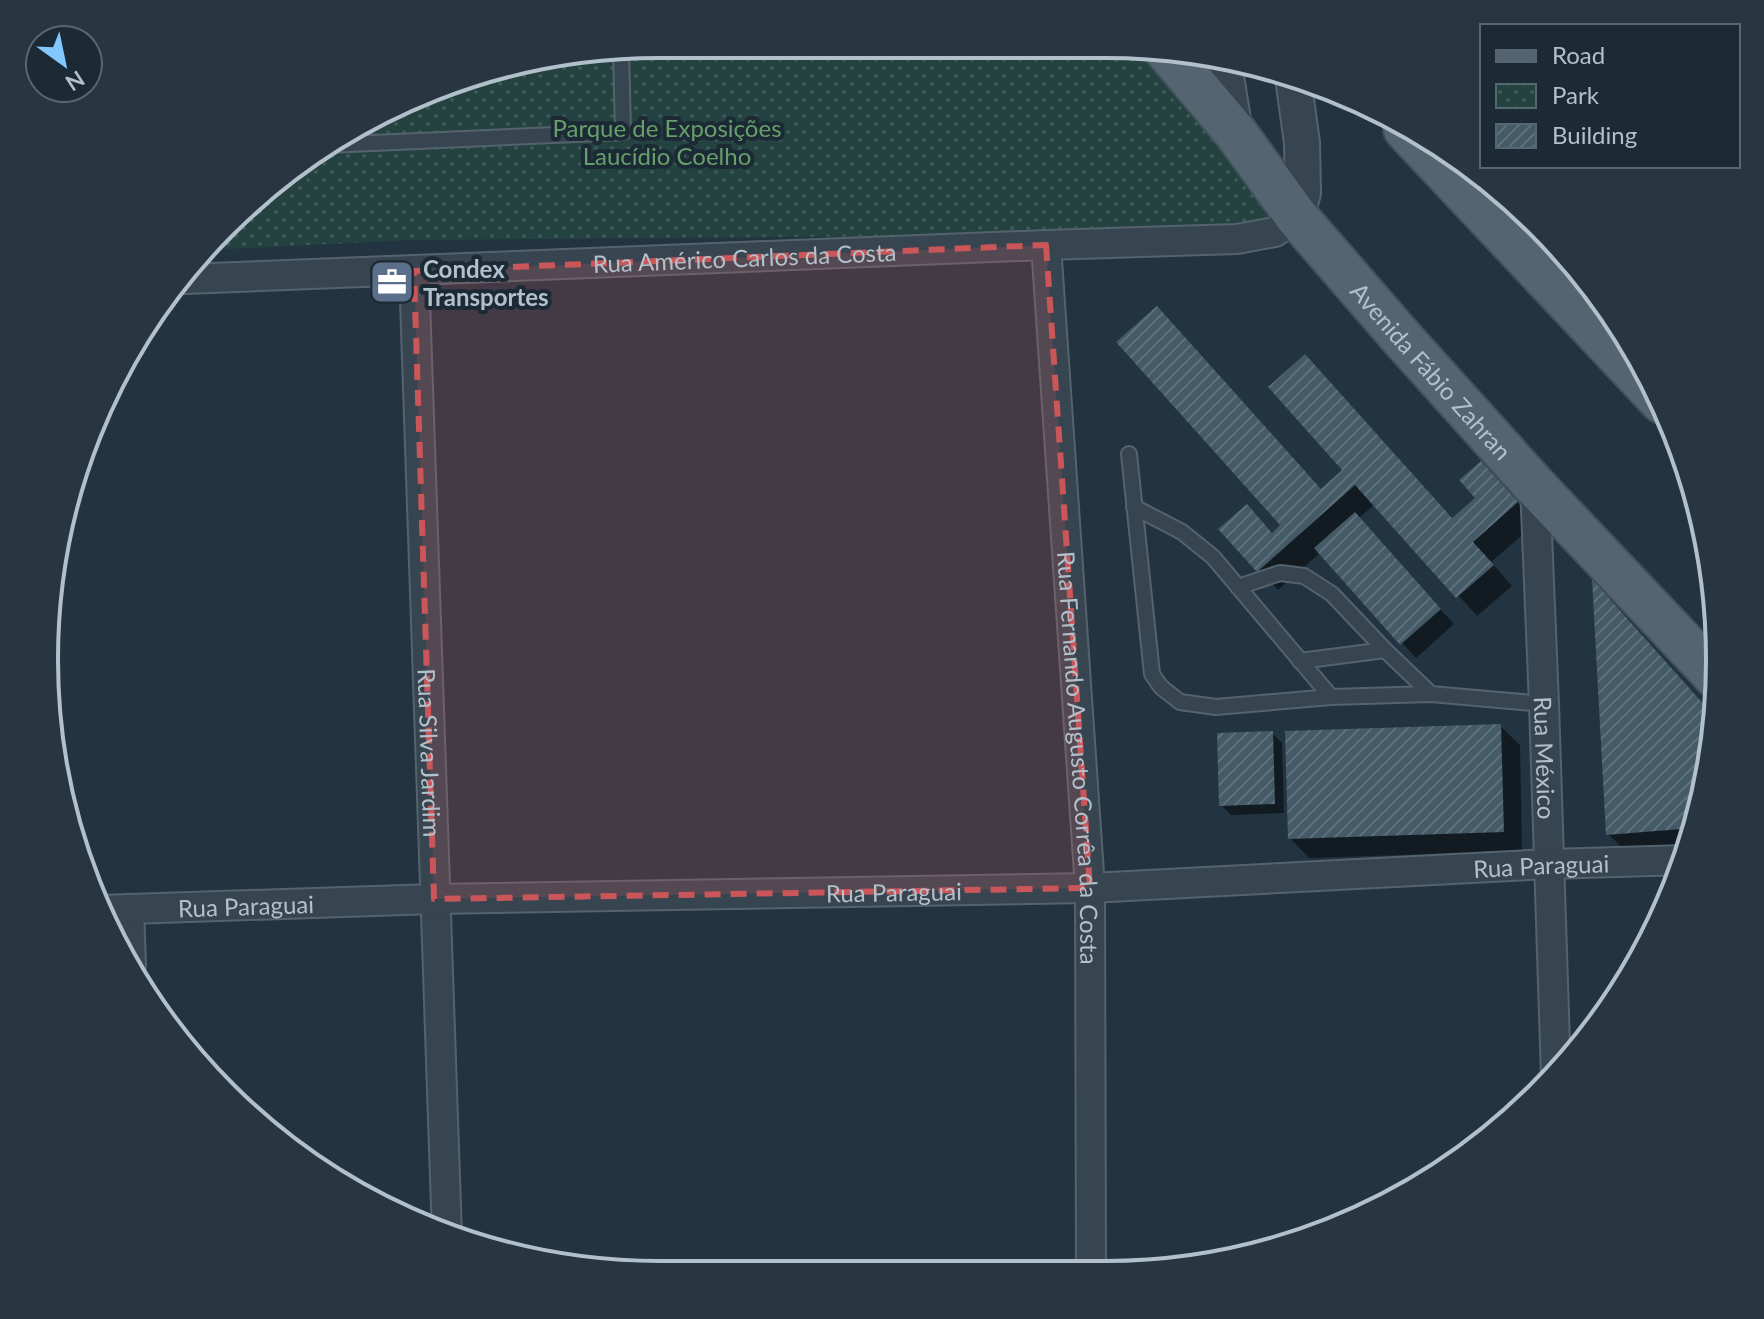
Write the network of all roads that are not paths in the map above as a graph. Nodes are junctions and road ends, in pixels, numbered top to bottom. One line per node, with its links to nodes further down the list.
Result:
1 (621, 59): 6 (lane)
2 (1176, 62): 5 (main road, Avenida Fábio Zahran)
3 (1225, 71): 5 (street)
4 (1295, 89): 8 (street)
5 (1235, 132): 8 (main road, Avenida Fábio Zahran)
6 (351, 144)
7 (1426, 151): 12 (main road)
8 (1296, 216): 9 (street, Rua Américo Carlos da Costa); 14 (main road, Avenida Fábio Zahran)
9 (1046, 245): 10 (street, Rua Américo Carlos da Costa); 25 (street, Rua Fernando Augusto Corrêa da Costa)
10 (414, 271): 11 (street, Rua Américo Carlos da Costa); 26 (street, Rua Silva Jardim)
11 (194, 279)
12 (1630, 368)
13 (1129, 454): 15 (lane)
14 (1535, 486): 19 (main road, Avenida Fábio Zahran); 22 (street, Rua México)
15 (1134, 507): 16 (lane); 21 (lane)
16 (1238, 587): 17 (lane); 18 (lane)
17 (1385, 650): 18 (lane); 20 (lane)
18 (1300, 661): 21 (lane)
19 (1706, 666)
20 (1431, 694): 21 (lane); 22 (lane)
21 (1331, 697)
22 (1544, 704): 24 (street, Rua México)
23 (1671, 860): 24 (street, Rua Paraguai)
24 (1549, 864): 25 (street, Rua Paraguai); 30 (street, Rua México)
25 (1090, 888): 26 (street, Rua Paraguai); 32 (street, Rua Fernando Augusto Corrêa da Costa)
26 (434, 899): 27 (street, Rua Paraguai); 31 (street, Rua Silva Jardim)
27 (129, 909): 28 (street, Rua Paraguai); 29 (street)
28 (113, 910)
29 (130, 944)
30 (1555, 1058)
31 (446, 1222)
32 (1091, 1261)

